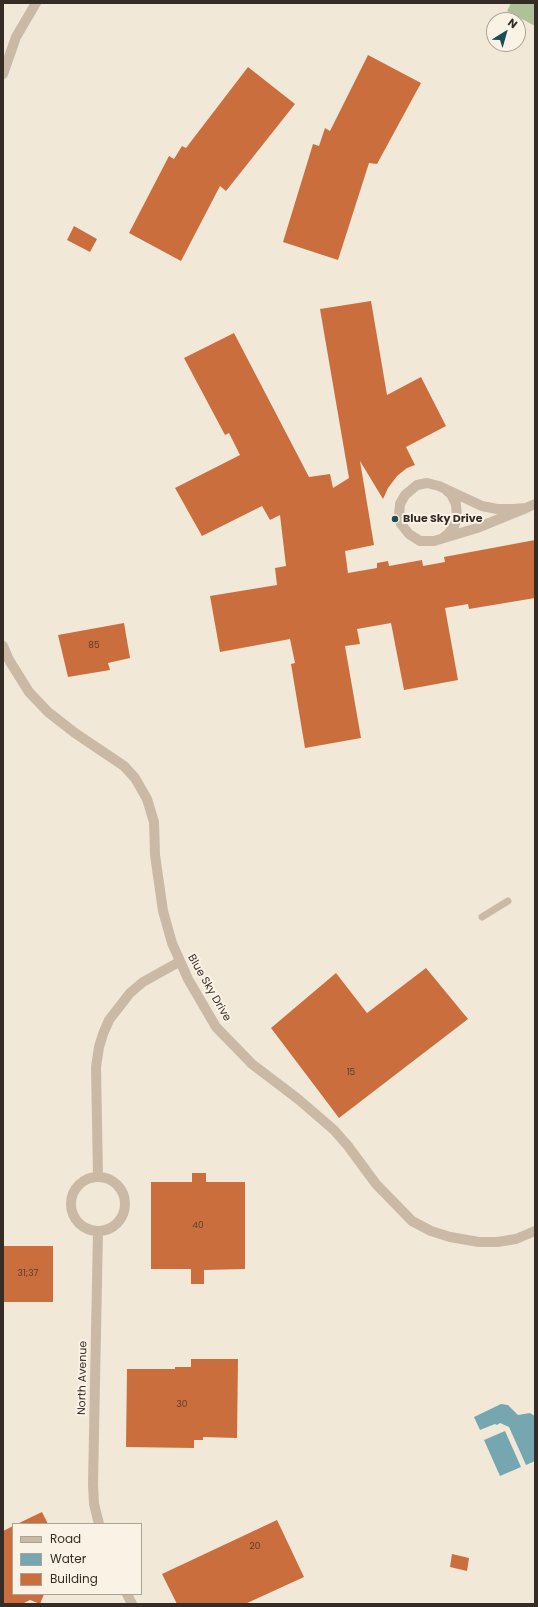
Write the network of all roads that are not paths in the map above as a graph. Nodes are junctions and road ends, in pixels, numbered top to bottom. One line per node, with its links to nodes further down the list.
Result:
1 (36, 3): 2 (street)
2 (3, 74)
3 (444, 488): 4 (street); 5 (street); 5 (street)
4 (530, 506): 5 (street)
5 (434, 541)
6 (3, 646): 9 (street, Blue Sky Drive)
7 (508, 901): 8 (lane)
8 (482, 917)
9 (179, 962): 10 (street); 12 (street, Blue Sky Drive)
10 (98, 1177): 11 (street); 11 (street)
11 (98, 1231): 13 (street, North Avenue)
12 (535, 1231)
13 (99, 1523)

